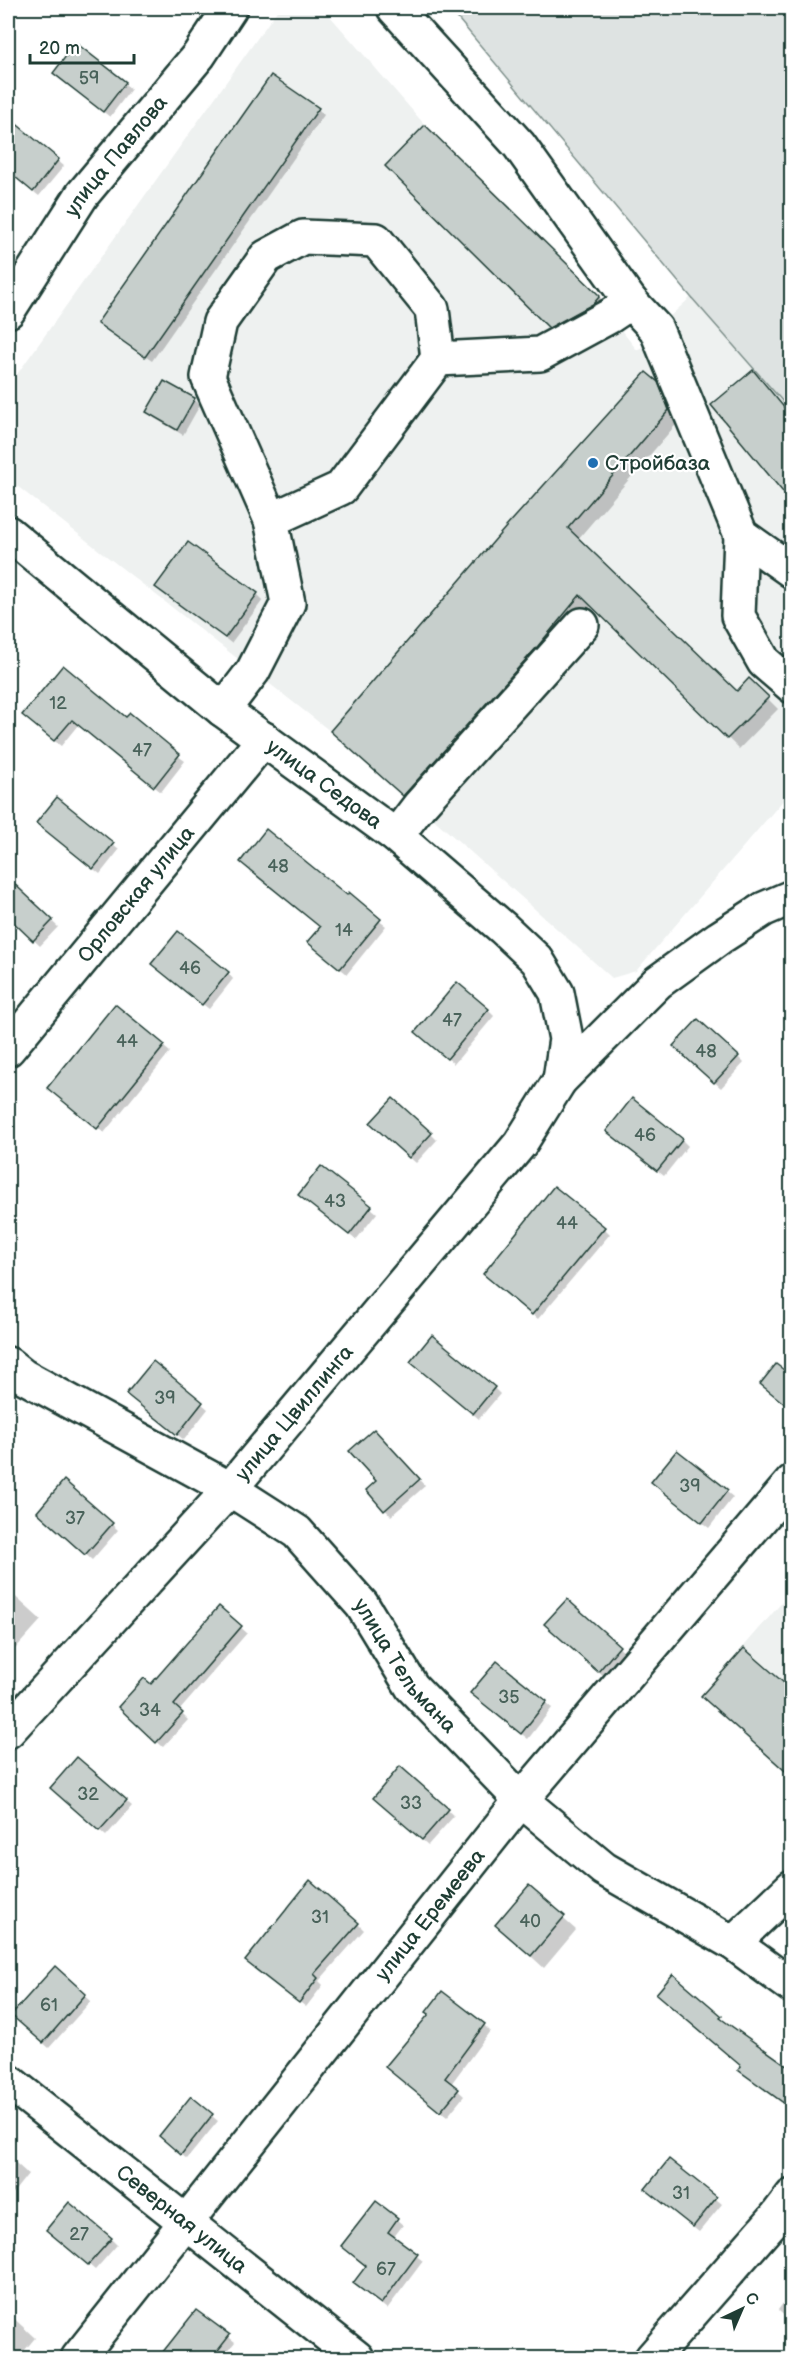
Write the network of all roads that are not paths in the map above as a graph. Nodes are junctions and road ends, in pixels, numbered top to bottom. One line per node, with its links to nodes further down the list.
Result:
1 (230, 8): 4 (street, улица Павлова)
2 (394, 8): 3 (street)
3 (631, 302): 5 (street); 8 (street)
4 (8, 311)
5 (438, 359): 6 (street); 6 (street)
6 (271, 520): 12 (street)
7 (8, 533): 12 (street, улица Седова)
8 (741, 535): 9 (street); 11 (street)
9 (792, 571)
10 (582, 625): 14 (street)
11 (792, 686)
12 (223, 710): 13 (street, улица Седова)
13 (264, 739): 14 (street, улица Седова); 16 (street, Орловская улица)
14 (396, 836): 17 (street, улица Седова)
15 (792, 897): 17 (street)
16 (8, 1049)
17 (560, 1080): 20 (street, улица Цвиллинга)
18 (8, 1364): 20 (street, улица Тельмана)
19 (792, 1482): 22 (street, улица Еремеева)
20 (230, 1489): 21 (street, улица Цвиллинга); 22 (street, улица Тельмана)
21 (8, 1731)
22 (521, 1800): 24 (street, улица Тельмана); 28 (street, улица Еремеева)
23 (792, 1887): 24 (street)
24 (733, 1943): 25 (street, улица Тельмана)
25 (792, 1986)
26 (8, 2080): 28 (street, Северная улица)
27 (792, 2196): 31 (street)
28 (187, 2224): 29 (street, улица Еремеева); 30 (street, Северная улица)
29 (78, 2358)
30 (357, 2358)
31 (652, 2358)

